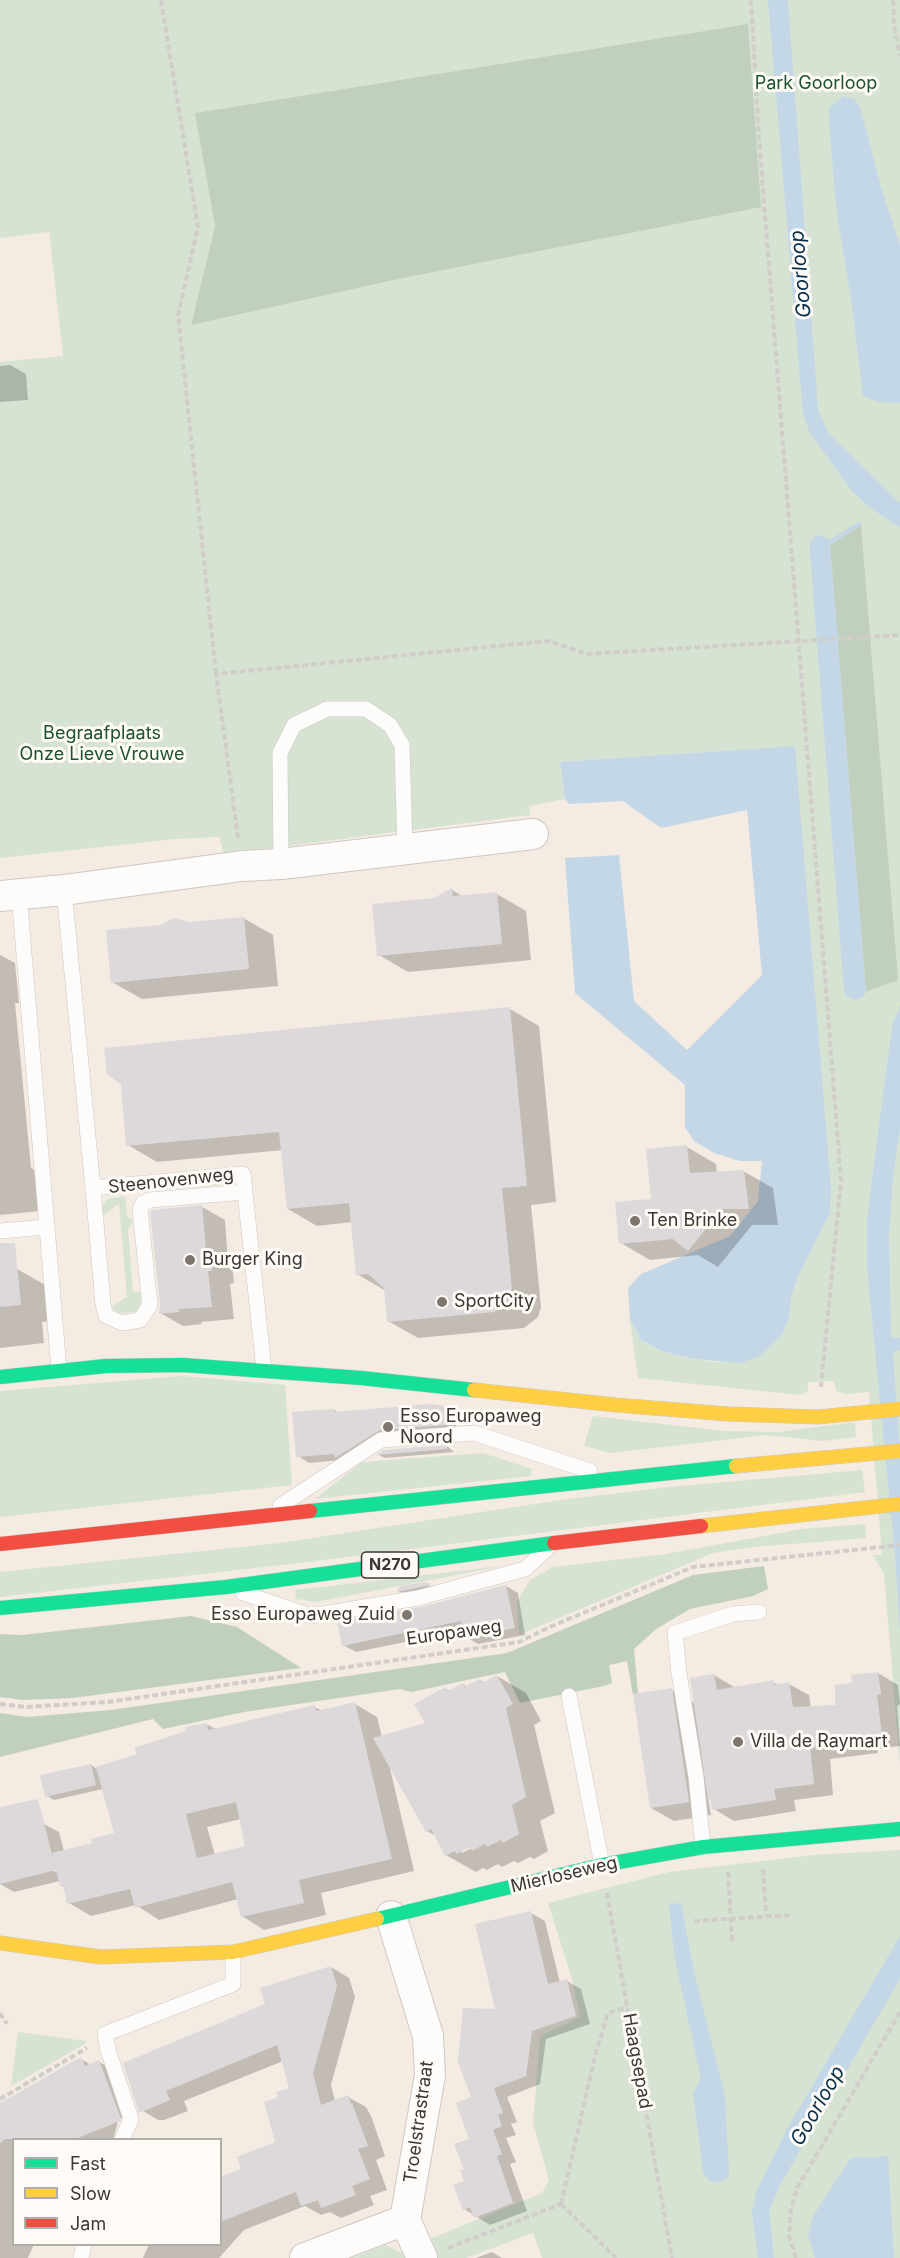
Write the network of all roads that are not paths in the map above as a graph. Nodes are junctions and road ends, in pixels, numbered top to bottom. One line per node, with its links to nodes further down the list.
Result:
1 (532, 834): 2 (street)
2 (405, 850): 3 (street); 3 (lane)
3 (281, 864): 4 (street)
4 (64, 890): 5 (street); 6 (lane, Steenovenweg)
5 (9, 895): 8 (lane)
6 (93, 1188): 7 (lane, Steenovenweg); 7 (lane)
7 (245, 1192): 10 (lane, Steenovenweg)
8 (46, 1227): 9 (lane); 11 (lane)
9 (0, 1231)
10 (264, 1369): 11 (street); 13 (street)
11 (59, 1371): 12 (street)
12 (0, 1377)
13 (900, 1409)
14 (900, 1450): 15 (street)
15 (610, 1478): 17 (street); 17 (lane)
16 (900, 1504): 18 (street, N270)
17 (267, 1515): 19 (street)
18 (554, 1543): 20 (street, N270); 20 (lane)
19 (0, 1544)
20 (226, 1587): 21 (street, N270)
21 (0, 1608)
22 (759, 1612): 25 (lane)
23 (569, 1696): 26 (lane)
24 (900, 1829): 25 (street, Mierloseweg)
25 (703, 1847): 26 (street, Mierloseweg)
26 (602, 1865): 27 (street, Mierloseweg)
27 (391, 1916): 29 (street, Mierloseweg); 31 (street, Troelstrastraat)
28 (7, 1948): 29 (street, Mierloseweg)
29 (233, 1952): 30 (lane)
30 (122, 2138)
31 (405, 2220): 32 (street); 33 (street)
32 (433, 2254)
33 (305, 2258)

